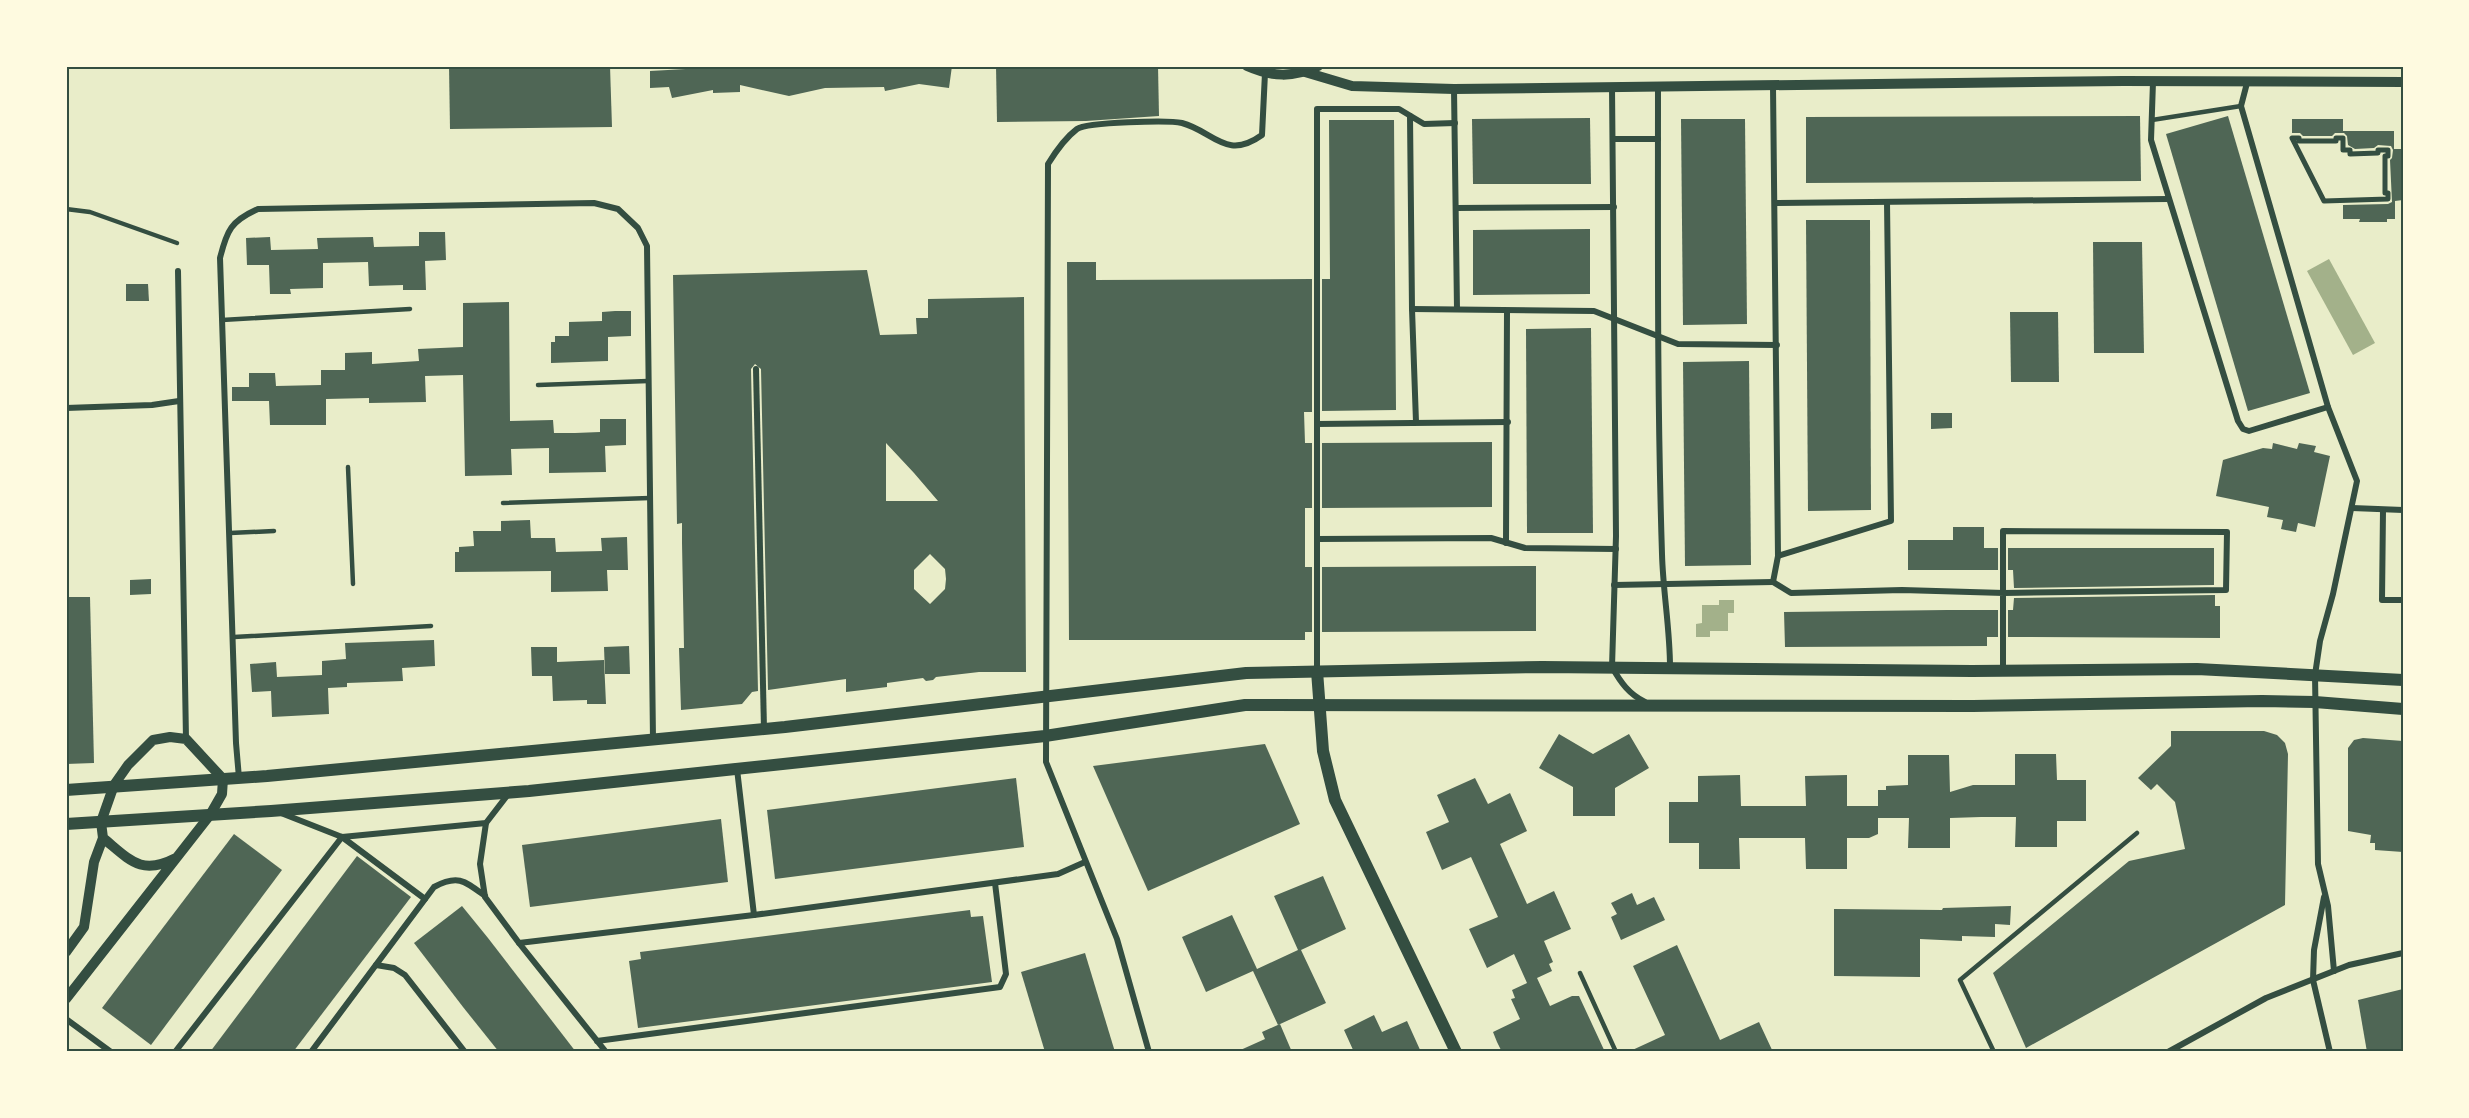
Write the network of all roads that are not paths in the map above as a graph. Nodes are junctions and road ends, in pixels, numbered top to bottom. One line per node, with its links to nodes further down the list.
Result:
1 (1247, 66): 4 (street)
2 (1318, 66): 3 (street)
3 (1305, 72): 4 (street); 11 (street)
4 (1265, 73): 70 (street)
5 (2152, 82): 7 (street); 9 (street); 14 (street)
6 (2403, 82): 7 (street)
7 (2247, 83): 12 (street)
8 (1658, 86): 9 (street); 10 (street); 17 (street)
9 (1773, 86): 21 (street)
10 (1612, 87): 11 (street); 16 (street)
11 (1454, 89): 15 (street)
12 (2241, 106): 14 (lane); 39 (street)
13 (1410, 116): 15 (street); 28 (street); 43 (street)
14 (2152, 120): 18 (street)
15 (1455, 123): 23 (street)
16 (1613, 139): 17 (street); 22 (street)
17 (1658, 139): 33 (street)
18 (2168, 199): 20 (street); 39 (street)
19 (2388, 200): 19 (street)
20 (1887, 202): 21 (street); 55 (street)
21 (1775, 203): 34 (street)
22 (1614, 207): 23 (street); 31 (street)
23 (1456, 208): 29 (street)
24 (66, 209): 25 (lane)
25 (177, 243)
26 (178, 271): 38 (street)
27 (410, 309): 32 (lane)
28 (1412, 309): 29 (street); 41 (street)
29 (1457, 309): 30 (street)
30 (1507, 311): 31 (street); 42 (street)
31 (1616, 319): 33 (street); 54 (street)
32 (222, 320): 36 (street); 51 (street)
33 (1658, 337): 34 (street); 59 (street)
34 (1777, 345): 55 (street)
35 (756, 369): 75 (street)
36 (648, 381): 37 (lane); 45 (street)
37 (538, 385)
38 (179, 401): 40 (street); 77 (street)
39 (2328, 407): 47 (street)
40 (66, 408)
41 (1416, 422): 42 (street); 43 (street)
42 (1508, 422): 53 (street)
43 (1317, 424): 52 (street)
44 (348, 467): 57 (lane)
45 (650, 498): 46 (lane); 78 (street)
46 (503, 503)
47 (2352, 508): 48 (street); 68 (street)
48 (2383, 510): 49 (street); 61 (street)
49 (2403, 510)
50 (274, 531): 51 (lane)
51 (230, 533): 63 (street)
52 (1317, 539): 53 (street); 66 (street)
53 (1506, 543): 54 (street)
54 (1616, 549): 58 (street)
55 (1778, 556): 56 (street)
56 (1773, 582): 59 (street); 60 (street)
57 (353, 584)
58 (1614, 585): 59 (street); 64 (street)
59 (1665, 585): 65 (street)
60 (2004, 593): 60 (street); 67 (street)
61 (2403, 600)
62 (432, 626): 63 (lane)
63 (234, 637): 80 (street)
64 (1612, 667): 65 (main road); 66 (main road); 73 (street)
65 (1670, 667): 67 (main road)
66 (1317, 671): 70 (main road); 72 (main road)
67 (2003, 671): 68 (main road)
68 (2315, 675): 69 (main road); 71 (street)
69 (2403, 680)
70 (1045, 697): 75 (main road); 76 (street)
71 (2315, 702): 73 (main road); 74 (main road); 96 (street)
72 (1319, 706): 73 (main road); 76 (main road); 116 (main road)
73 (1655, 706)
74 (2403, 709)
75 (764, 729): 78 (main road)
76 (1045, 736): 79 (main road); 94 (street)
77 (186, 739): 81 (street); 82 (street)
78 (653, 739): 80 (main road)
79 (737, 768): 84 (main road); 99 (street)
80 (239, 778): 81 (main road)
81 (223, 779): 82 (main road); 86 (street)
82 (114, 785): 83 (main road); 87 (street)
83 (66, 790)
84 (510, 792): 85 (main road); 88 (street)
85 (275, 811): 86 (main road); 91 (street)
86 (210, 815): 87 (main road); 93 (street)
87 (101, 822): 89 (main road); 92 (street)
88 (486, 823): 91 (street); 97 (street)
89 (66, 824)
90 (2137, 833): 118 (lane)
91 (342, 837): 98 (street); 111 (street)
92 (104, 838): 93 (street); 101 (street)
93 (176, 858): 107 (street)
94 (1085, 862): 95 (street); 115 (street)
95 (995, 883): 99 (street); 109 (street)
96 (2325, 896): 104 (street); 106 (street)
97 (485, 897): 98 (street); 100 (street)
98 (425, 899): 103 (street)
99 (754, 915): 100 (street)
100 (519, 943): 109 (street)
101 (66, 952)
102 (2403, 953): 104 (street)
103 (376, 965): 112 (street); 113 (street)
104 (2334, 971): 106 (street)
105 (1580, 973): 117 (lane)
106 (2313, 980): 119 (street); 120 (street)
107 (66, 999)
108 (66, 1020): 110 (street)
109 (597, 1041): 114 (street)
110 (111, 1052)
111 (175, 1052)
112 (311, 1052)
113 (465, 1052)
114 (606, 1052)
115 (1149, 1052)
116 (1456, 1052)
117 (1616, 1052)
118 (1994, 1052)
119 (2168, 1052)
120 (2330, 1052)

